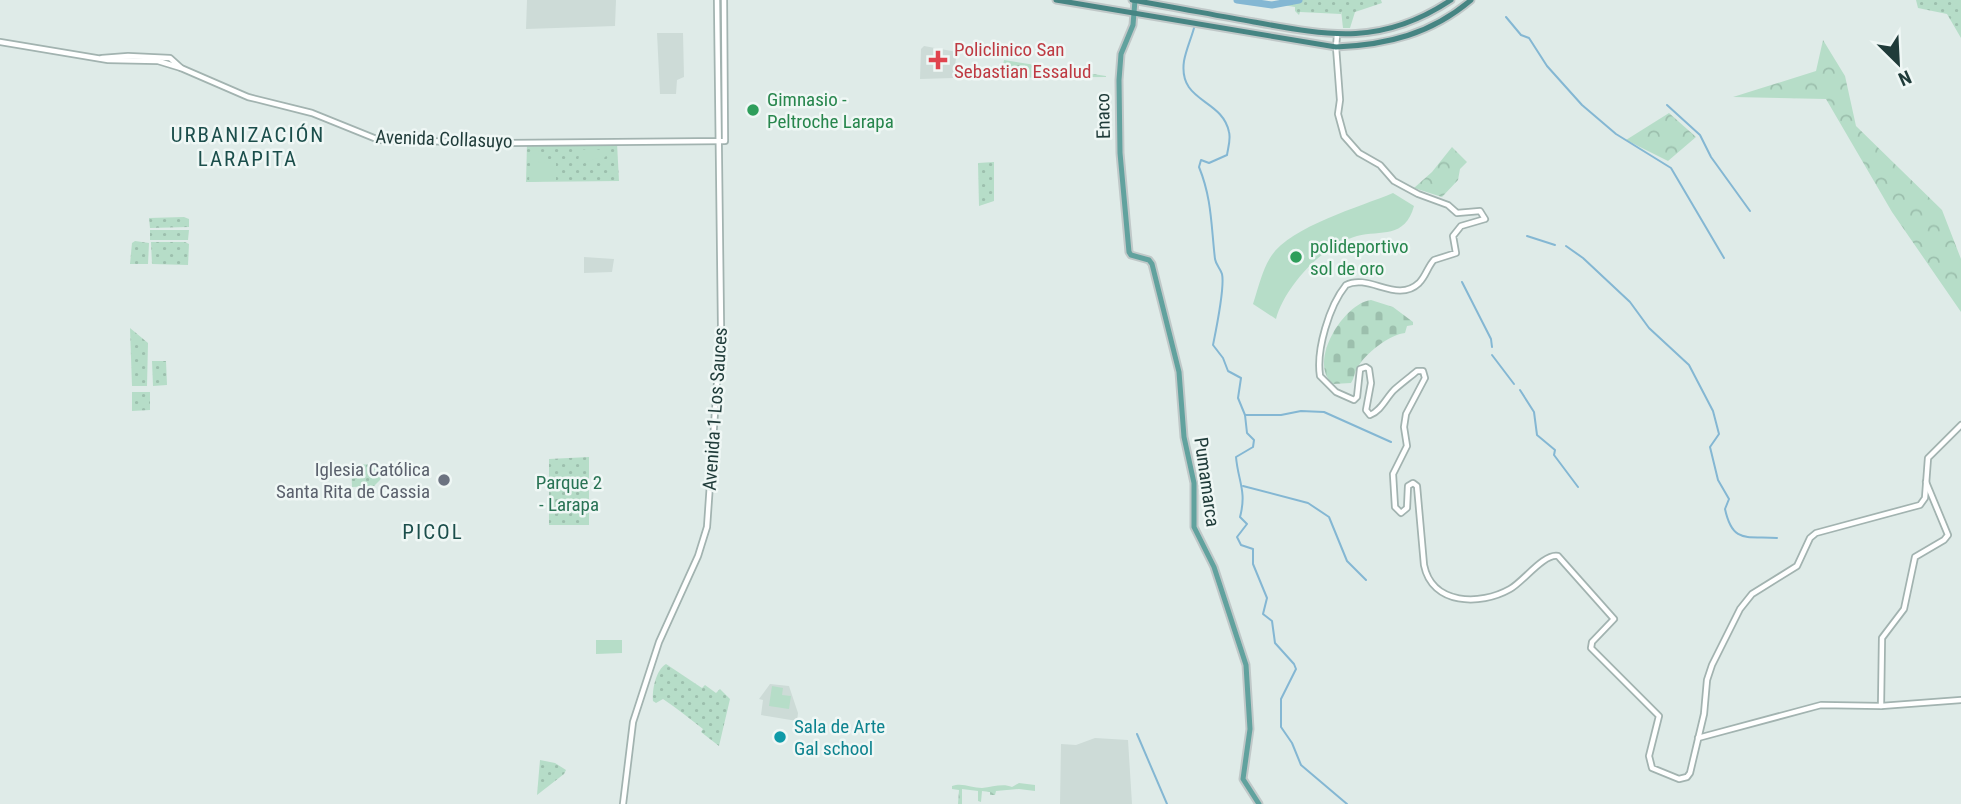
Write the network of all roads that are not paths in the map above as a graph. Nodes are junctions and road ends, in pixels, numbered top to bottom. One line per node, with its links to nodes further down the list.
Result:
1 (717, 0): 15 (street, Avenida 1 Los Sauces)
2 (724, 0): 15 (street, Avenida 1 Los Sauces)
3 (1056, 0): 9 (highway)
4 (1134, 0): 9 (main road, Enaco); 10 (highway)
5 (1451, 0): 10 (highway)
6 (1458, 0): 8 (highway)
7 (1471, 0): 8 (highway)
8 (1464, 6): 12 (highway)
9 (1136, 14): 12 (highway); 16 (main road, Enaco)
10 (1337, 35): 12 (street)
11 (0, 42): 13 (street, Avenida Collasuyo)
12 (1336, 47): 21 (street)
13 (133, 57): 14 (street, Avenida Collasuyo); 14 (street, Avenida Collasuyo)
14 (181, 68): 15 (street, Avenida Collasuyo)
15 (722, 141): 22 (street, Avenida 1 Los Sauces)
16 (1129, 252): 23 (main road, Pumamarca)
17 (1961, 425): 18 (street)
18 (1926, 482): 20 (street); 21 (street)
19 (1961, 700): 20 (street)
20 (1881, 706): 21 (street)
21 (1698, 738)
22 (623, 804)
23 (1259, 804)

